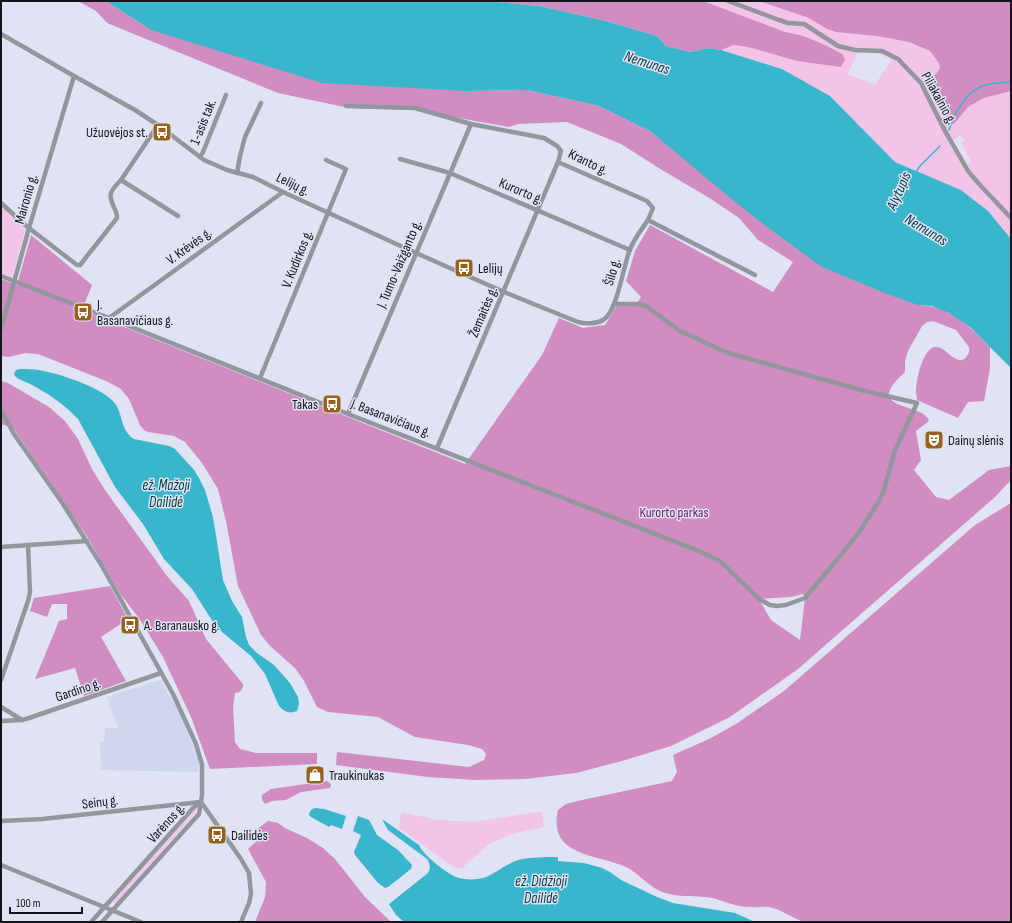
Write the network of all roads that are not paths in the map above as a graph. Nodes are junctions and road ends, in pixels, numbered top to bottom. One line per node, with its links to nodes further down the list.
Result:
1 (728, 1): 21 (street, Piliakalnio g.)
2 (1, 34): 3 (street, Lelijų g.)
3 (74, 76): 8 (street, Lelijų g.); 23 (street, Maironio g.)
4 (226, 95): 9 (street, 1-asis tak.)
5 (261, 103): 13 (street)
6 (346, 106): 7 (street, Kranto g.)
7 (471, 124): 12 (street, Kranto g.); 14 (street, J. Tumo-Vaižganto g.)
8 (158, 125): 9 (street, Lelijų g.); 15 (street)
9 (200, 157): 13 (street, Lelijų g.)
10 (400, 159): 14 (street, Kurorto g.)
11 (326, 160): 19 (street, V. Kudirkos g.)
12 (558, 162): 18 (street, Žemaitės g.); 22 (street, Kranto g.)
13 (237, 173): 16 (street, Lelijų g.)
14 (450, 173): 18 (street, Kurorto g.); 25 (street, J. Tumo-Vaižganto g.)
15 (121, 180): 20 (street); 23 (street)
16 (283, 192): 19 (street, Lelijų g.); 31 (street, V. Krėvės g.)
17 (1, 203): 23 (street)
18 (538, 210): 24 (street, Kurorto g.); 29 (street, Žemaitės g.)
19 (328, 212): 25 (street, Lelijų g.); 34 (street, V. Kudirkos g.)
20 (178, 216)
21 (1011, 218)
22 (648, 220): 24 (street, Šilo g.); 26 (street)
23 (29, 228): 28 (street, Maironio g.)
24 (630, 250): 30 (street, Šilo g.)
25 (416, 253): 29 (street, Lelijų g.); 36 (street, J. Tumo-Vaižganto g.)
26 (754, 275)
27 (1, 276): 28 (street, J. Basanavičiaus g.)
28 (15, 282): 31 (street, J. Basanavičiaus g.); 33 (street, Maironio g.)
29 (504, 292): 32 (street, Lelijų g.); 37 (street, Žemaitės g.)
30 (614, 304): 32 (street, Šilo g.); 37 (street, J. Basanavičiaus g.)
31 (109, 318): 34 (street, J. Basanavičiaus g.)
32 (592, 323)
33 (1, 329)
34 (260, 378): 36 (street, J. Basanavičiaus g.)
35 (1, 410): 38 (street)
36 (348, 414): 37 (street, J. Basanavičiaus g.)
37 (437, 448)
38 (87, 541): 39 (street); 41 (street)
39 (28, 544): 40 (street); 42 (street)
40 (1, 546)
41 (161, 673): 44 (street, Gardino g.); 46 (street)
42 (1, 680)
43 (1, 707): 44 (street)
44 (22, 720): 45 (street, Gardino g.)
45 (1, 721)
46 (201, 802): 47 (street, Seinų g.); 49 (street, Varėnos g.); 50 (street, Varėnos g.); 54 (street)
47 (1, 821)
48 (1, 864): 49 (street)
49 (105, 907): 50 (street); 51 (street, Varėnos g.)
50 (113, 910): 52 (street, Varėnos g.); 53 (street)
51 (91, 922)
52 (102, 922)
53 (141, 922)
54 (241, 922)

